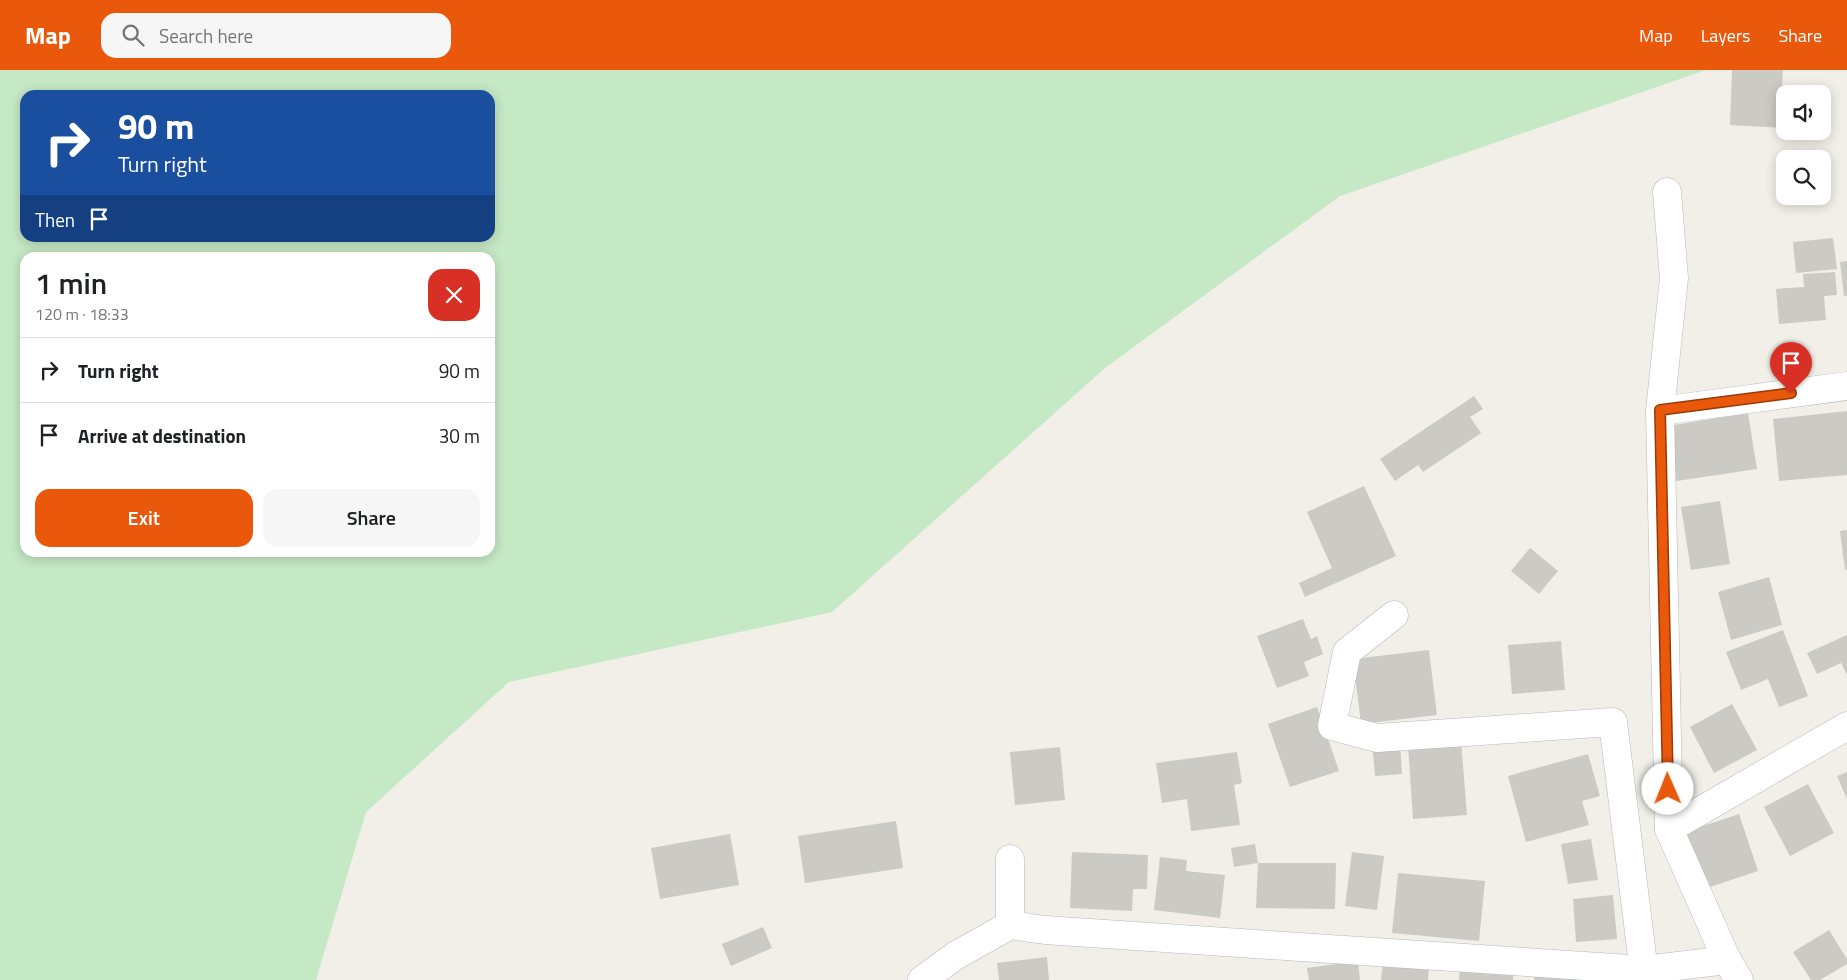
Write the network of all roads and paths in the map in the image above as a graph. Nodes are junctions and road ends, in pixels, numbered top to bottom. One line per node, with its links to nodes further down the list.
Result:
1 (1667, 192): 3 (street)
2 (1847, 386): 3 (street)
3 (1660, 410): 6 (street)
4 (1394, 615): 10 (street)
5 (1847, 726): 6 (street)
6 (1669, 829): 9 (street)
7 (1010, 859): 8 (street)
8 (1010, 925): 10 (street); 11 (street)
9 (1733, 970): 10 (street)
10 (1645, 975)
11 (922, 980)

